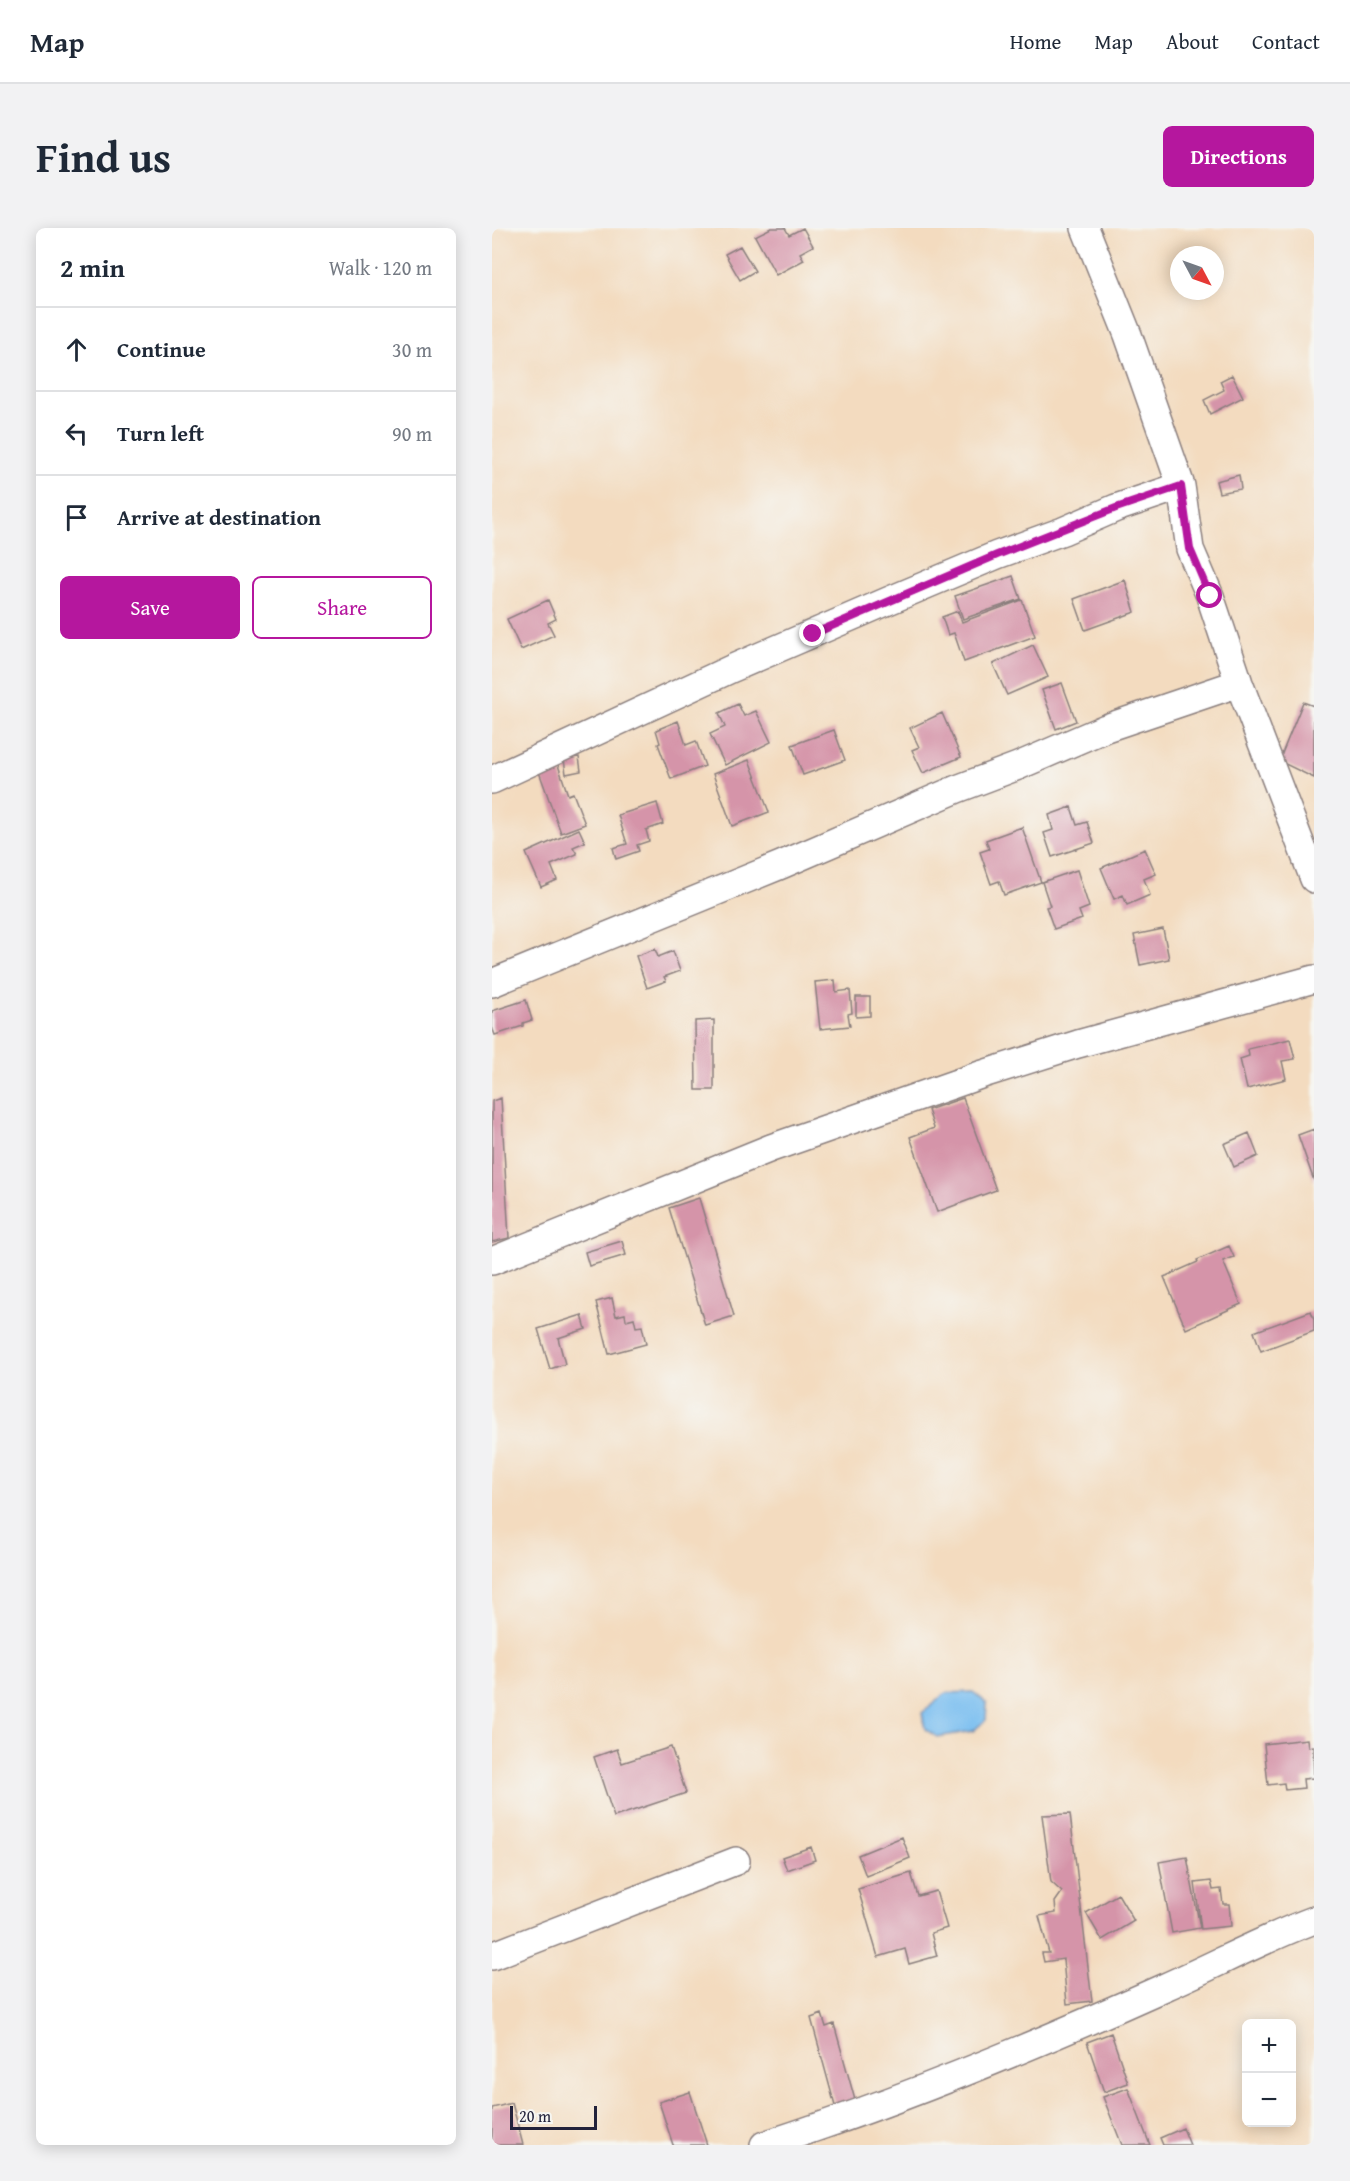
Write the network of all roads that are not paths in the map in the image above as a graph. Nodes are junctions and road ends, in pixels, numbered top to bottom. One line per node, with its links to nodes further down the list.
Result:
1 (1085, 228): 2 (street)
2 (1181, 486): 3 (street); 4 (street)
3 (1239, 683): 5 (street); 7 (street)
4 (492, 780)
5 (1314, 879)
6 (1314, 979): 8 (street)
7 (492, 983)
8 (492, 1261)
9 (736, 1861): 11 (street)
10 (1314, 1920): 12 (street)
11 (492, 1956)
12 (764, 2145)

